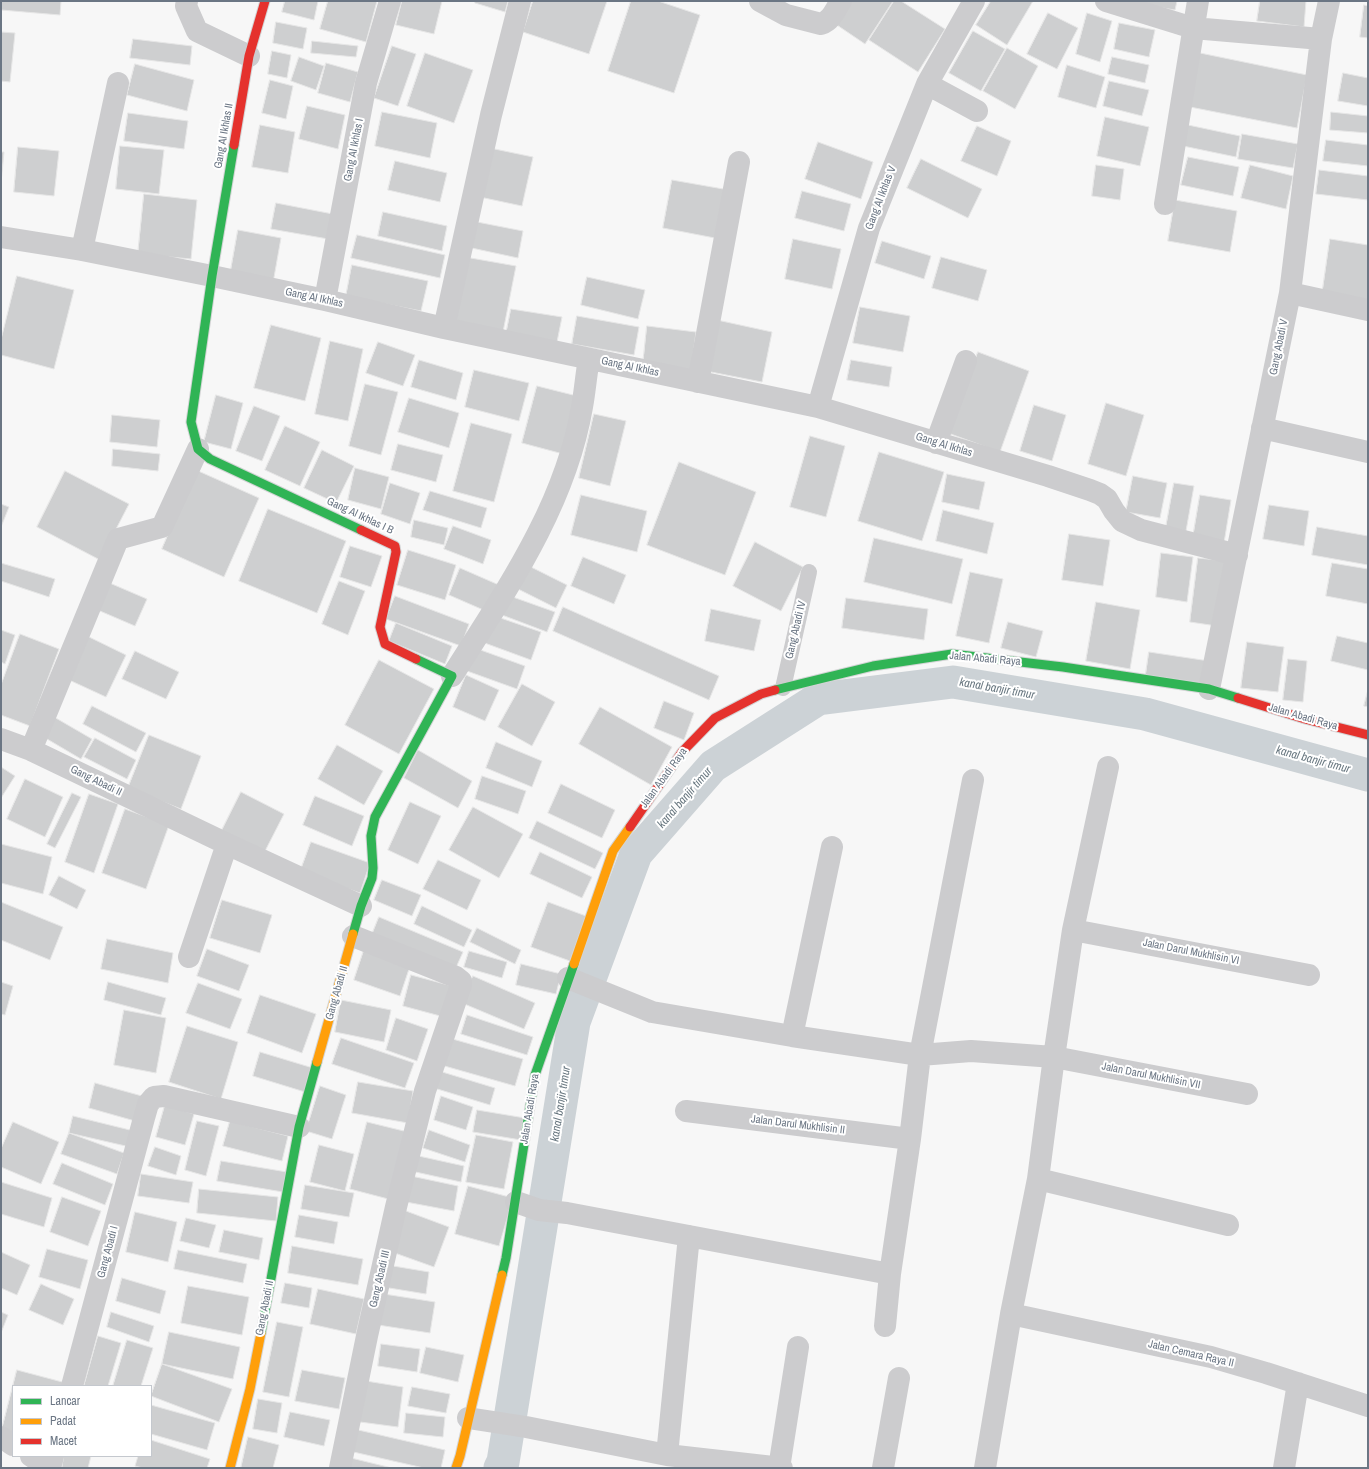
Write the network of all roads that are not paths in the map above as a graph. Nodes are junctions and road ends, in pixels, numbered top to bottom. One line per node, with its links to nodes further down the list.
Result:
1 (187, 1): 13 (street)
2 (264, 1): 13 (street, Gang Al Ikhlas II)
3 (390, 1): 23 (street, Gang Al Ikhlas I)
4 (520, 1): 25 (street)
5 (760, 1): 6 (street)
6 (841, 1)
7 (974, 1): 15 (street, Gang Al Ikhlas V)
8 (1106, 1): 11 (street)
9 (1198, 1): 11 (street)
10 (1329, 1): 12 (street, Gang Abadi V)
11 (1193, 28): 12 (street); 18 (street)
12 (1321, 38): 22 (street, Gang Abadi V)
13 (250, 56): 21 (street, Gang Al Ikhlas II)
14 (118, 83): 20 (street)
15 (927, 84): 16 (street); 29 (street, Gang Al Ikhlas V)
16 (977, 111)
17 (739, 162): 28 (street)
18 (1165, 204)
19 (1, 237): 20 (street, Gang Al Ikhlas)
20 (82, 250): 21 (street, Gang Al Ikhlas)
21 (212, 276): 23 (street, Gang Al Ikhlas); 32 (street)
22 (1290, 293): 24 (street); 30 (street, Gang Abadi V)
23 (325, 300): 25 (street, Gang Al Ikhlas)
24 (1368, 310)
25 (444, 328): 26 (street, Gang Al Ikhlas)
26 (588, 359): 28 (street, Gang Al Ikhlas); 36 (street)
27 (966, 361): 31 (street)
28 (698, 382): 29 (street, Gang Al Ikhlas)
29 (818, 407): 31 (street, Gang Al Ikhlas)
30 (1262, 428): 33 (street); 34 (street, Gang Abadi V)
31 (936, 443): 34 (street, Gang Al Ikhlas)
32 (198, 449): 36 (street, Gang Al Ikhlas I B); 41 (street)
33 (1368, 452)
34 (1237, 555): 38 (street, Gang Abadi V)
35 (809, 572): 37 (lane, Gang Abadi IV)
36 (452, 676): 46 (street)
37 (783, 688): 38 (street, Jalan Abadi Raya); 51 (street, Jalan Abadi Raya)
38 (1209, 689): 39 (street, Jalan Abadi Raya)
39 (1368, 735)
40 (1, 739): 41 (street, Gang Abadi II)
41 (31, 750): 44 (street, Gang Abadi II)
42 (1108, 767): 47 (street)
43 (973, 780): 53 (street)
44 (227, 844): 46 (street, Gang Abadi II); 49 (street)
45 (832, 847): 52 (street)
46 (361, 906): 48 (street, Gang Abadi II)
47 (1074, 930): 50 (street, Jalan Darul Mukhlisin VI); 54 (street)
48 (353, 936): 57 (street, Gang Abadi II); 79 (street, Gang Abadi III)
49 (189, 958)
50 (1309, 975)
51 (576, 980): 52 (street, Jalan Darul Mukhlisin VII); 60 (street, Jalan Abadi Raya)
52 (792, 1036): 53 (street, Jalan Darul Mukhlisin VII)
53 (920, 1055): 54 (street, Jalan Darul Mukhlisin VII); 58 (street)
54 (1054, 1057): 55 (street, Jalan Darul Mukhlisin VII); 59 (street)
55 (1247, 1094)
56 (686, 1111): 58 (street, Jalan Darul Mukhlisin II)
57 (299, 1127): 69 (street, Gang Abadi I); 78 (street, Gang Abadi II)
58 (910, 1139): 63 (street)
59 (1038, 1179): 61 (street); 64 (street)
60 (516, 1202): 62 (street); 71 (street, Jalan Abadi Raya)
61 (1228, 1225)
62 (689, 1236): 63 (street); 74 (street)
63 (890, 1274): 65 (street)
64 (1011, 1314): 68 (street, Jalan Cemara Raya II); 84 (street)
65 (885, 1326)
66 (798, 1347): 81 (street)
67 (898, 1378): 83 (street)
68 (1298, 1383): 70 (street, Jalan Cemara Raya II); 85 (street)
69 (72, 1385)
70 (1368, 1406)
71 (468, 1418): 74 (street); 80 (street, Jalan Abadi Raya)
72 (1, 1437): 73 (street)
73 (12, 1443)
74 (667, 1455): 81 (street)
75 (33, 1457): 77 (street)
76 (53, 1457): 77 (street)
77 (50, 1468)
78 (230, 1468)
79 (340, 1468)
80 (456, 1468)
81 (779, 1468): 82 (street)
82 (782, 1468)
83 (883, 1468)
84 (985, 1468)
85 (1284, 1468)

